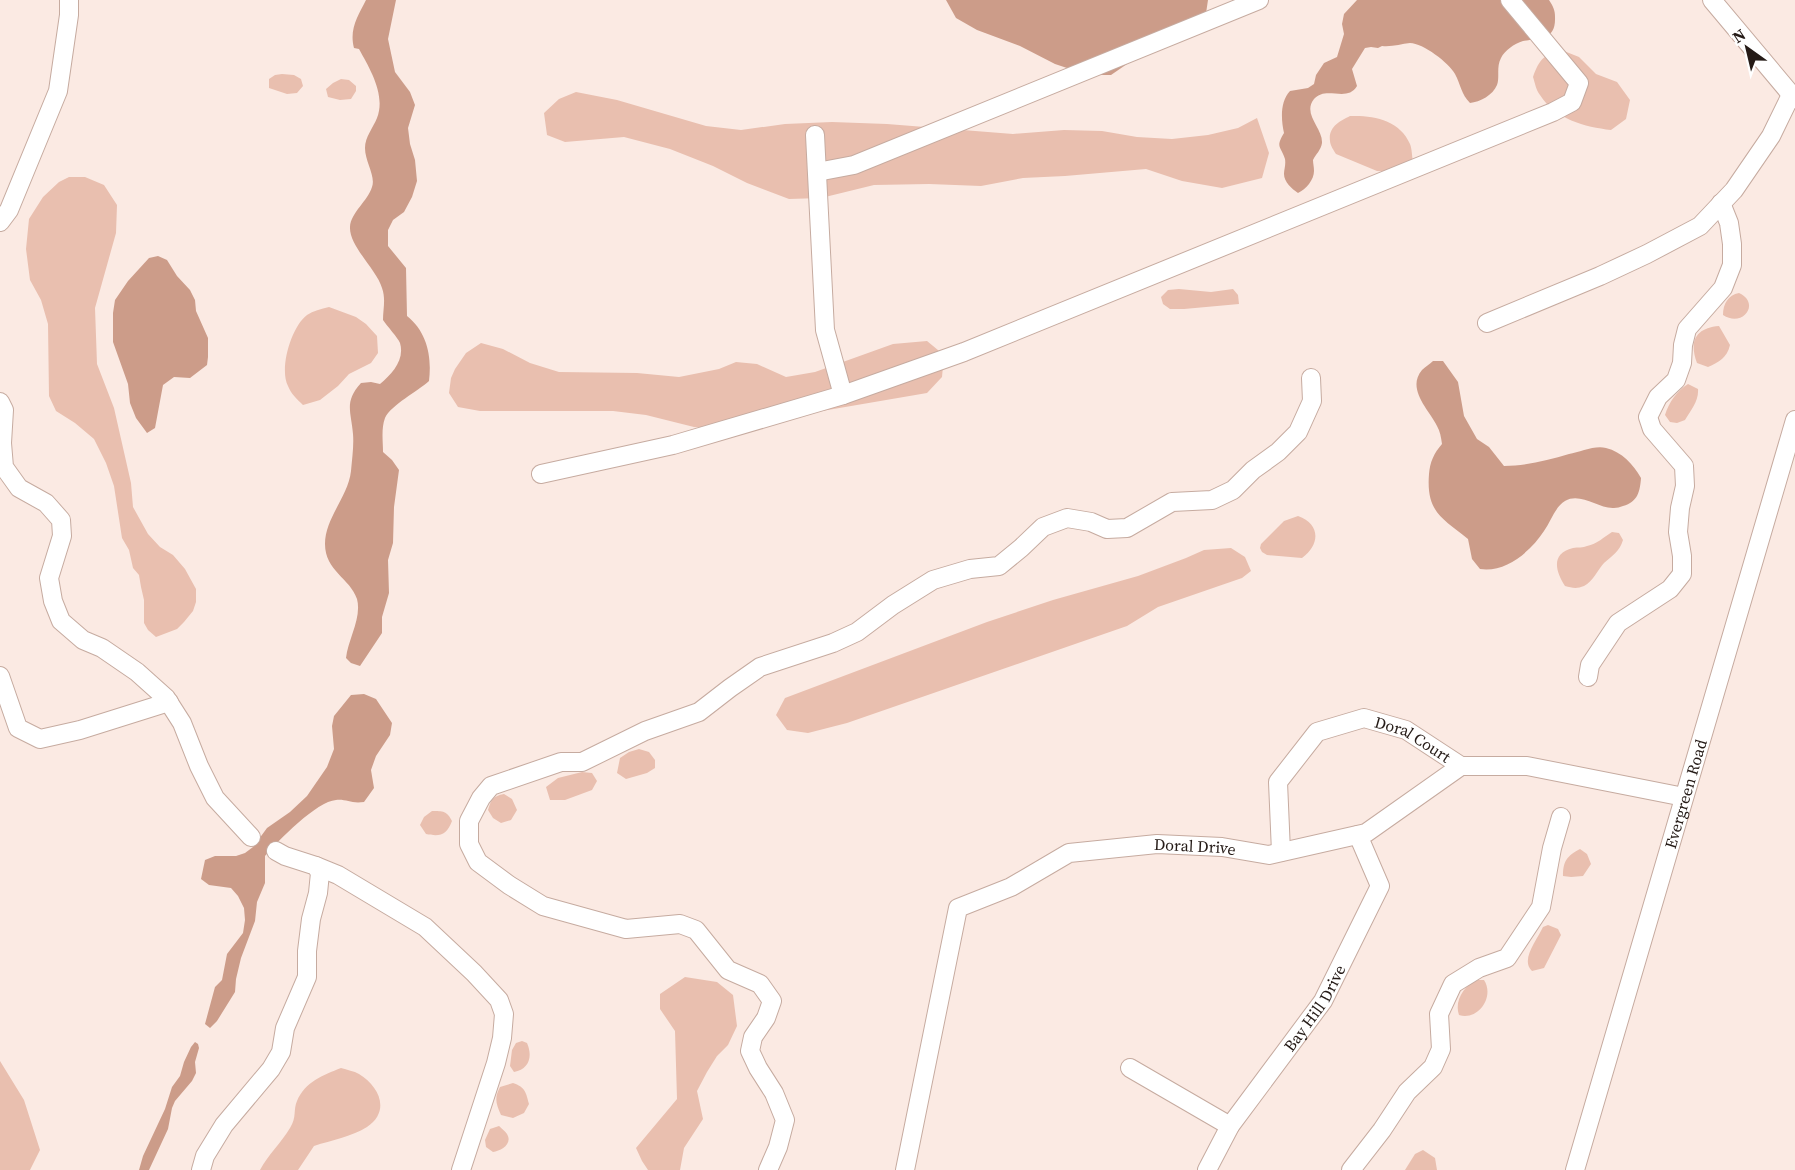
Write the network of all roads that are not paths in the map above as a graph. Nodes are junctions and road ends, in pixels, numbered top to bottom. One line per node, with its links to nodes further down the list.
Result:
1 (69, 0): 9 (street)
2 (1259, 0): 7 (street)
3 (1510, 0): 12 (street)
4 (1712, 0): 5 (street)
5 (1793, 97): 8 (street)
6 (815, 135): 7 (street)
7 (817, 172): 12 (street)
8 (1721, 203): 10 (street); 17 (street)
9 (0, 222)
10 (1487, 323)
11 (1311, 378): 31 (street)
12 (843, 395): 15 (street)
13 (0, 402): 18 (street)
14 (1795, 420): 20 (street, Evergreen Road)
15 (541, 474)
16 (0, 676): 18 (street)
17 (1588, 677)
18 (169, 702): 23 (street)
19 (1461, 766): 20 (street); 22 (street, Doral Drive); 25 (street, Doral Court)
20 (1684, 797): 35 (street, Evergreen Road)
21 (1561, 817): 34 (street)
22 (1358, 834): 25 (street, Doral Drive); 28 (street, Bay Hill Drive)
23 (251, 837)
24 (276, 851): 26 (street)
25 (1281, 852): 32 (street, Doral Drive)
26 (316, 866): 29 (street); 30 (street)
27 (1130, 1068): 28 (street)
28 (1230, 1126): 33 (street, Bay Hill Drive)
29 (201, 1170)
30 (461, 1170)
31 (768, 1170)
32 (905, 1170)
33 (1207, 1170)
34 (1351, 1170)
35 (1575, 1170)

